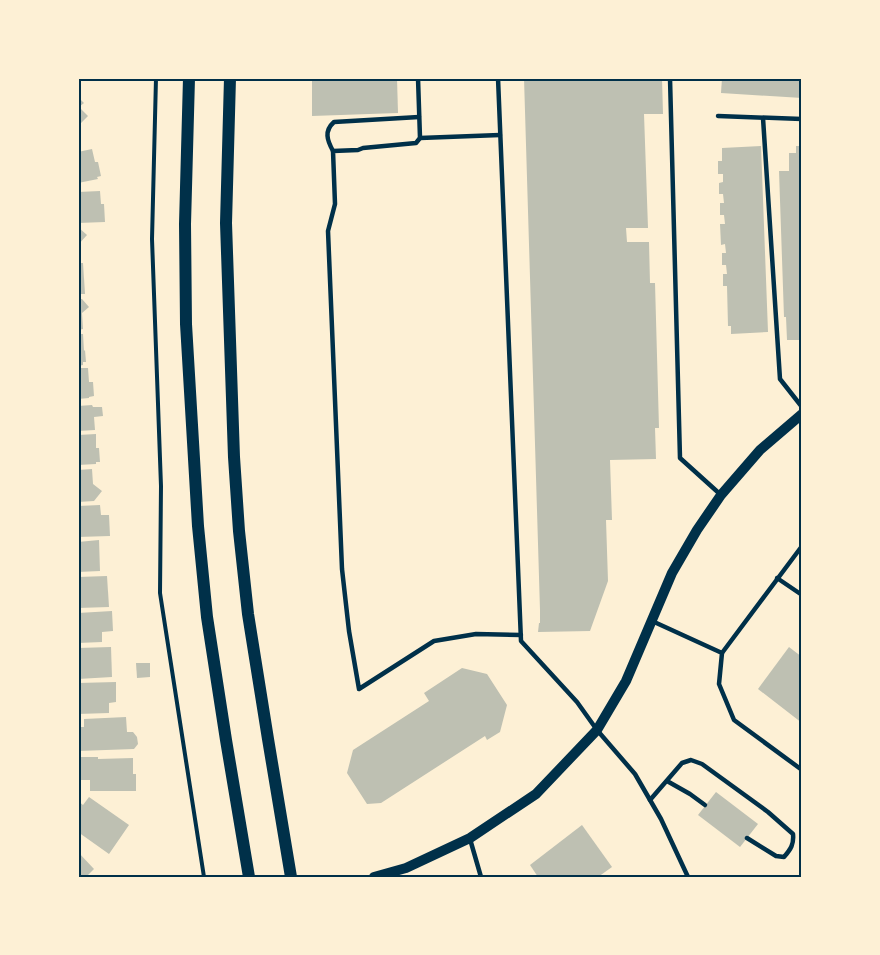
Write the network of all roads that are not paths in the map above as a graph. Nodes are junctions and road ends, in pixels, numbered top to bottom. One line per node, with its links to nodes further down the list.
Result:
1 (189, 78): 29 (main road)
2 (230, 78): 30 (main road)
3 (418, 78): 7 (lane)
4 (498, 78): 10 (lane)
5 (670, 78): 15 (lane)
6 (718, 116): 8 (lane)
7 (419, 117): 11 (lane); 12 (lane)
8 (763, 118): 9 (lane); 13 (lane)
9 (802, 119)
10 (500, 135): 11 (lane); 20 (lane)
11 (420, 138): 12 (lane)
12 (333, 151): 20 (lane)
13 (802, 407)
14 (802, 414): 15 (street)
15 (721, 495): 19 (street)
16 (802, 546): 17 (lane)
17 (777, 578): 18 (lane); 21 (lane)
18 (802, 596)
19 (652, 621): 21 (lane); 22 (street)
20 (521, 635): 22 (lane)
21 (722, 652): 23 (lane)
22 (597, 730): 25 (lane); 27 (street)
23 (802, 770)
24 (667, 781): 25 (lane); 26 (lane); 28 (lane)
25 (650, 800): 33 (lane)
26 (705, 806)
27 (470, 838): 31 (street); 32 (lane)
28 (747, 838)
29 (249, 877)
30 (291, 877)
31 (374, 877)
32 (481, 877)
33 (688, 877)

